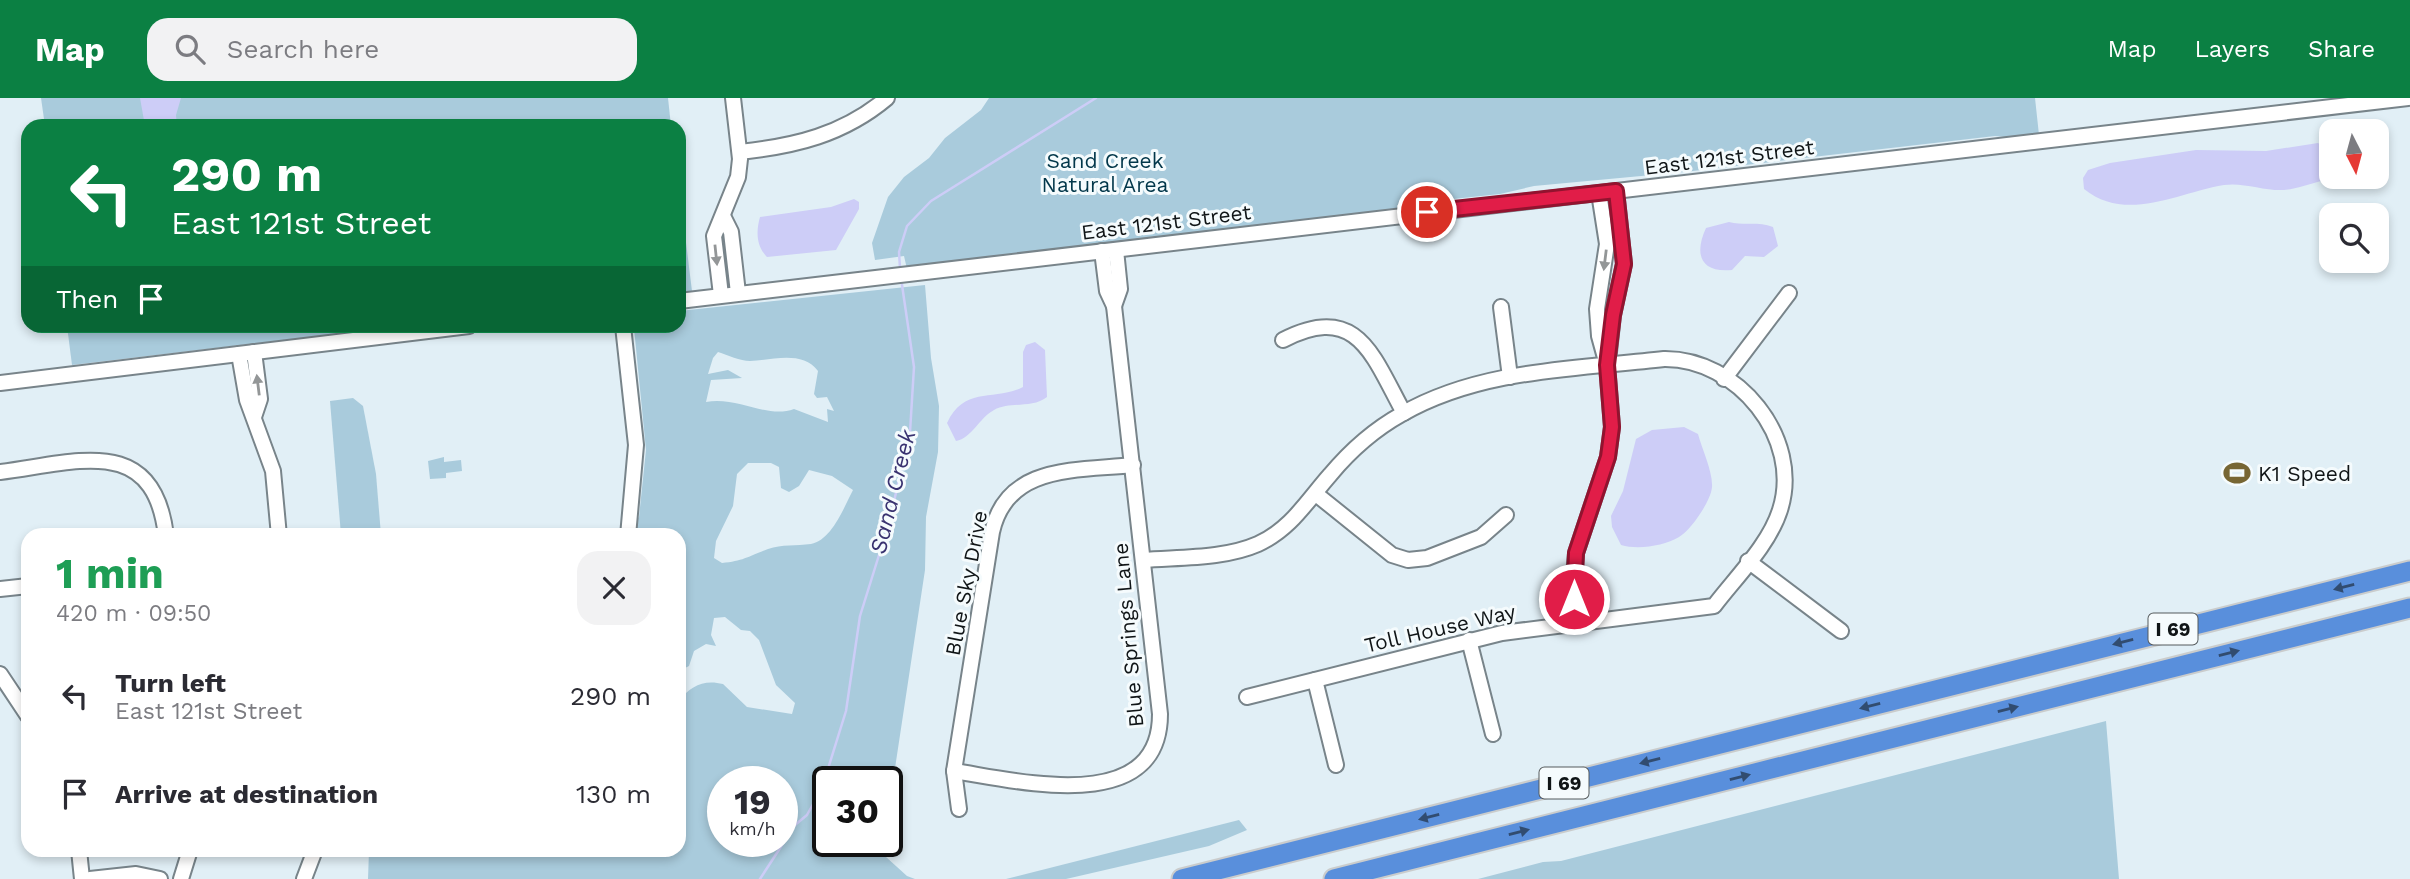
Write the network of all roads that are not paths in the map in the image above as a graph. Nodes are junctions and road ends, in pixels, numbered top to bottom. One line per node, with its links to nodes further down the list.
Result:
1 (733, 98): 4 (street)
2 (887, 98): 4 (street)
3 (2408, 98): 5 (street, East 121st Street)
4 (740, 152): 7 (street)
5 (1616, 191): 6 (street, East 121st Street); 18 (street)
6 (1599, 193): 8 (street, East 121st Street); 18 (street, one-way to 18)
7 (724, 218): 9 (street); 11 (street, one-way to 11)
8 (1109, 251): 9 (street, East 121st Street); 23 (street, Blue Springs Lane)
9 (738, 293): 11 (street, East 121st Street)
10 (1789, 293): 20 (street)
11 (721, 295): 12 (street, East 121st Street)
12 (686, 300)
13 (1501, 307): 19 (street)
14 (411, 333): 17 (street)
15 (624, 333): 29 (street)
16 (1283, 340): 22 (street)
17 (247, 353): 21 (street); 28 (street)
18 (1607, 365): 19 (street, Toll House Way); 20 (street, Toll House Way); 36 (street)
19 (1510, 377): 22 (street, Toll House Way)
20 (1724, 379): 31 (street, Toll House Way)
21 (0, 383)
22 (1404, 413): 25 (street, Toll House Way)
23 (1133, 465): 30 (street, Blue Springs Lane); 45 (street, Blue Sky Drive)
24 (0, 472): 27 (street)
25 (1316, 494): 26 (street); 30 (street, Toll House Way)
26 (1506, 515)
27 (165, 528)
28 (278, 528)
29 (629, 528)
30 (1143, 560): 45 (street, Blue Springs Lane)
31 (1748, 561): 36 (street, Toll House Way); 37 (street)
32 (2410, 571): 55 (highway, I 69, one-way to 55)
33 (21, 587): 34 (street)
34 (0, 589)
35 (2410, 608): 56 (highway, I 69, one-way to 35)
36 (1576, 623): 38 (street, Toll House Way)
37 (1841, 631)
38 (1469, 640): 40 (street, Toll House Way); 43 (street)
39 (0, 674): 42 (street)
40 (1315, 680): 41 (street, Toll House Way); 44 (street)
41 (1247, 697)
42 (21, 706)
43 (1493, 734)
44 (1336, 765)
45 (954, 771): 46 (street, Blue Sky Drive)
46 (959, 809)
47 (80, 857): 50 (street)
48 (188, 857): 53 (street)
49 (313, 857): 54 (street)
50 (82, 879)
51 (90, 879): 52 (street)
52 (160, 879)
53 (181, 879)
54 (304, 879)
55 (1182, 879)
56 (1334, 879)

